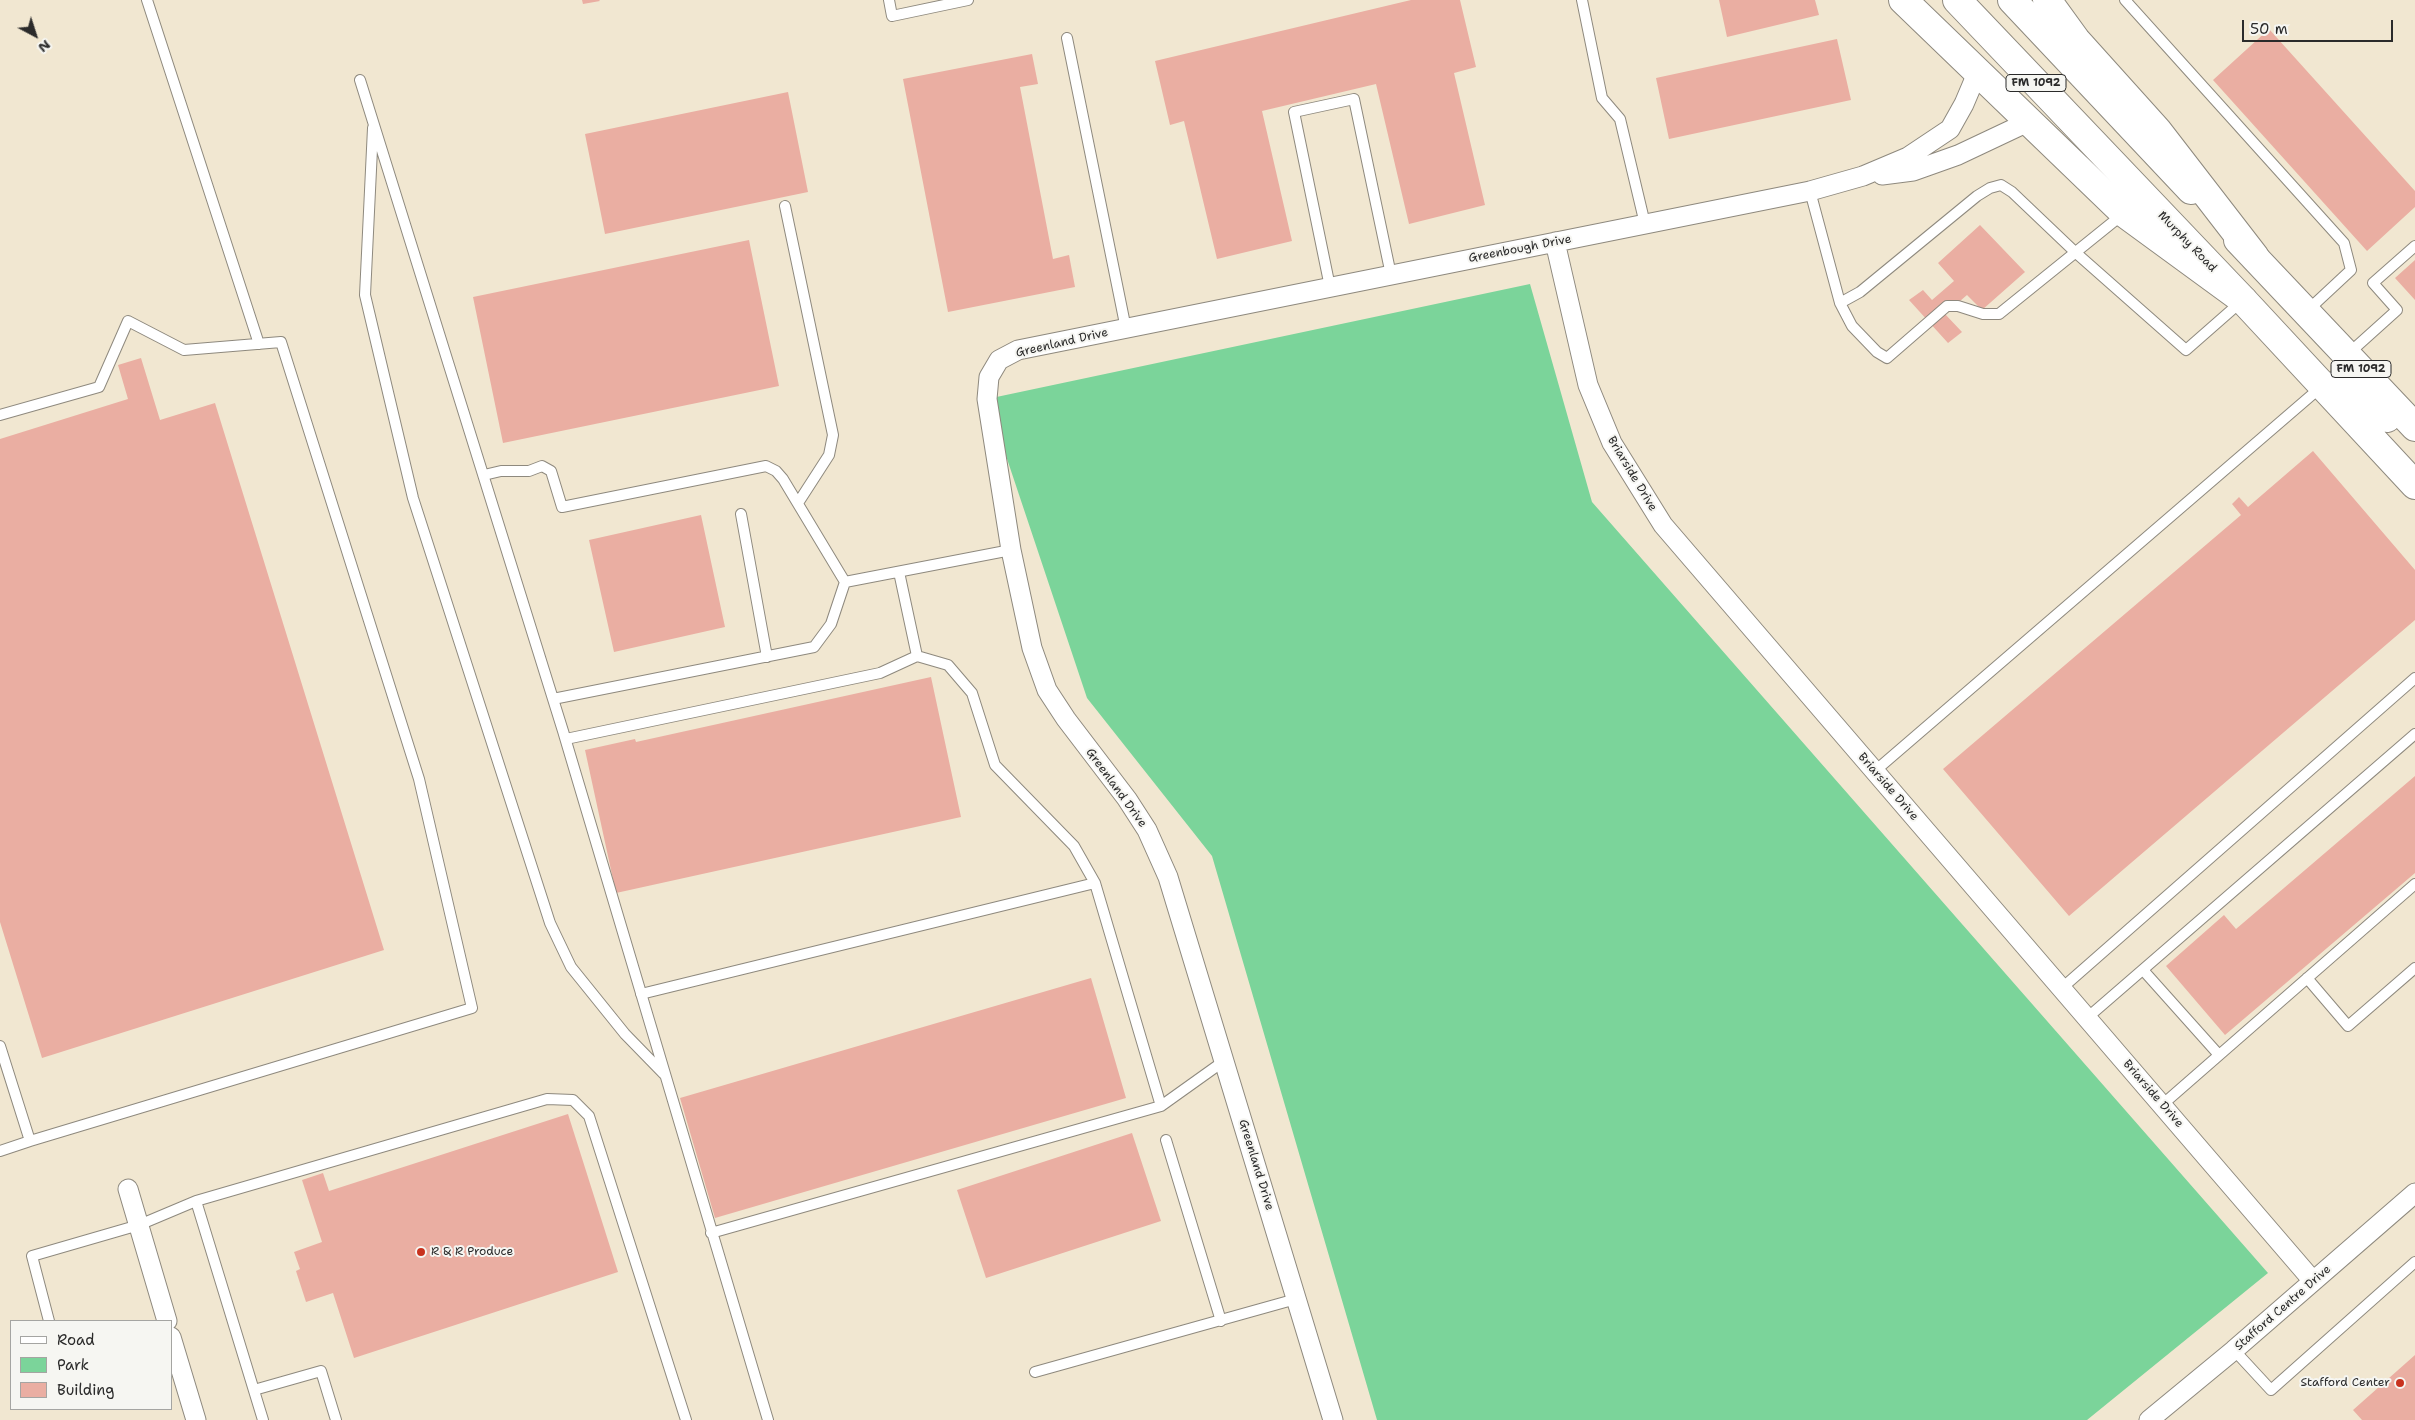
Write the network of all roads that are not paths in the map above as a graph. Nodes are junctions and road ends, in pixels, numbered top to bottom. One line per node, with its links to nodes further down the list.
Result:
1 (147, 0): 32 (lane)
2 (889, 0): 3 (lane)
3 (968, 0)
4 (1582, 0): 19 (lane)
5 (1903, 0): 11 (main road)
6 (1956, 0): 25 (main road, Murphy Road / FM 1092)
7 (2012, 0): 23 (main road, FM 1092)
8 (2125, 0): 29 (lane)
9 (2055, 6): 23 (main road)
10 (1067, 38): 31 (lane)
11 (1978, 70): 13 (main road); 15 (street, Greenbough Drive)
12 (360, 80): 14 (lane)
13 (2030, 121): 15 (street, Greenbough Drive); 18 (main road)
14 (373, 122): 38 (lane); 63 (lane)
15 (1863, 176): 16 (street, Greenbough Drive)
16 (1810, 191): 19 (street, Greenbough Drive); 28 (lane)
17 (785, 206): 40 (lane)
18 (2124, 213): 22 (lane); 27 (main road)
19 (1645, 224): 20 (street, Greenbough Drive)
20 (1555, 242): 24 (street, Greenbough Drive); 51 (street, Briarside Drive)
21 (2415, 246): 33 (lane)
22 (2075, 252): 27 (lane); 28 (lane); 28 (lane)
23 (2254, 257): 29 (main road, FM 1092)
24 (1391, 275): 26 (street, Greenbough Drive); 26 (lane)
25 (2224, 281): 27 (main road, Murphy Road / FM 1092); 33 (main road)
26 (1330, 287): 30 (street, Greenbough Drive)
27 (2243, 300): 34 (main road, Murphy Road / FM 1092)
28 (1840, 303)
29 (2306, 312): 33 (main road, FM 1092)
30 (1176, 319): 31 (street, Greenland Drive)
31 (1126, 329): 42 (street, Greenland Drive)
32 (259, 344): 35 (lane); 67 (lane)
33 (2347, 355): 36 (main road, FM 1092)
34 (2322, 386): 37 (main road); 39 (main road, Murphy Road / FM 1092); 51 (lane)
35 (0, 415)
36 (2415, 427)
37 (2415, 444)
38 (484, 475): 40 (lane); 48 (lane)
39 (2415, 485)
40 (798, 503): 44 (lane)
41 (741, 514): 46 (lane)
42 (1010, 550): 43 (lane); 62 (street, Greenland Drive)
43 (899, 572): 44 (lane); 45 (lane)
44 (845, 582): 46 (lane)
45 (917, 656): 50 (lane); 52 (lane)
46 (766, 657): 48 (lane)
47 (2415, 678): 57 (lane)
48 (553, 699): 50 (lane)
49 (2415, 734): 55 (lane)
50 (566, 739): 58 (lane)
51 (1875, 771): 57 (street, Briarside Drive)
52 (1094, 883): 58 (lane); 65 (lane)
53 (2415, 884): 56 (lane)
54 (2415, 968): 56 (lane)
55 (2143, 970): 59 (lane); 61 (lane)
56 (2307, 978): 61 (lane)
57 (2062, 988): 59 (street, Briarside Drive)
58 (641, 994): 63 (lane)
59 (2087, 1018): 64 (street, Briarside Drive)
60 (0, 1046): 67 (lane)
61 (2219, 1055): 64 (lane)
62 (1224, 1061): 65 (lane); 76 (street, Greenland Drive)
63 (664, 1074): 73 (lane)
64 (2162, 1105): 75 (street, Briarside Drive)
65 (1161, 1106): 73 (lane)
66 (1166, 1140): 79 (lane)
67 (30, 1142): 68 (lane)
68 (0, 1151)
69 (128, 1189): 72 (street)
70 (2415, 1194): 75 (street, Stafford Centre Drive)
71 (196, 1201): 72 (lane); 83 (lane); 87 (lane)
72 (138, 1225): 77 (lane); 78 (street)
73 (712, 1233): 88 (lane)
74 (2415, 1262): 81 (lane)
75 (2313, 1281): 81 (street, Stafford Centre Drive)
76 (1296, 1299): 79 (lane); 89 (street, Greenland Drive)
77 (49, 1320)
78 (167, 1320)
79 (1221, 1320): 82 (lane)
80 (172, 1339): 84 (street)
81 (2234, 1350): 90 (street, Stafford Centre Drive)
82 (1035, 1372)
83 (254, 1390): 85 (lane); 86 (lane)
84 (196, 1420)
85 (263, 1420)
86 (336, 1420)
87 (686, 1420)
88 (768, 1420)
89 (1333, 1420)
90 (2149, 1420)

